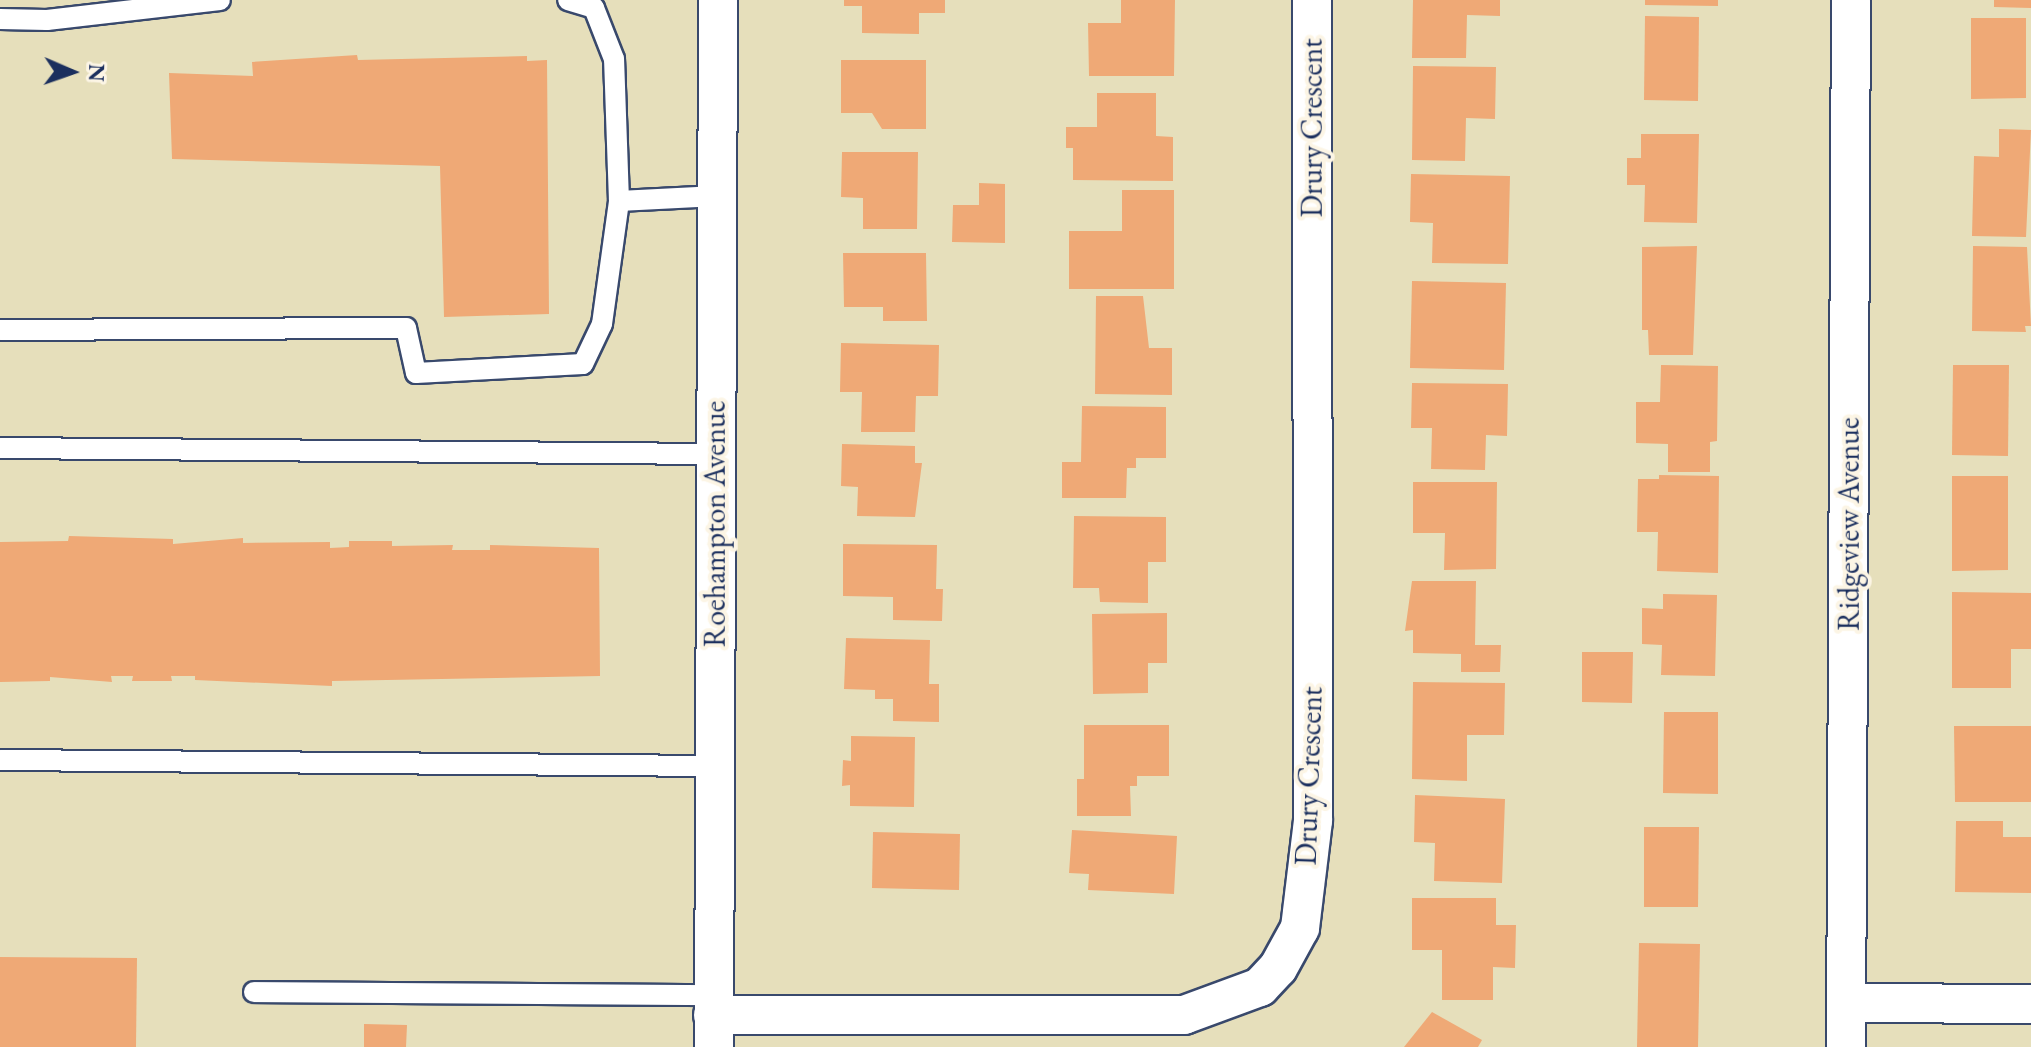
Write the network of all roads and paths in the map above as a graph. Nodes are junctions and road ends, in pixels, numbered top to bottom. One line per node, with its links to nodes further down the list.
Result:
1 (220, 0): 6 (lane)
2 (568, 0): 8 (lane)
3 (718, 0): 7 (street, Roehampton Avenue)
4 (1312, 0): 17 (street, Drury Crescent)
5 (1851, 0): 15 (street, Ridgeview Avenue)
6 (0, 19)
7 (717, 196): 8 (lane); 11 (street, Roehampton Avenue)
8 (619, 201): 9 (lane)
9 (0, 330)
10 (0, 448): 11 (lane)
11 (716, 454): 13 (street, Roehampton Avenue)
12 (0, 760): 13 (lane)
13 (715, 766): 17 (street, Roehampton Avenue)
14 (254, 992): 17 (lane)
15 (1846, 1003): 16 (street); 18 (street, Ridgeview Avenue)
16 (2031, 1004)
17 (713, 1019)
18 (1846, 1047)

